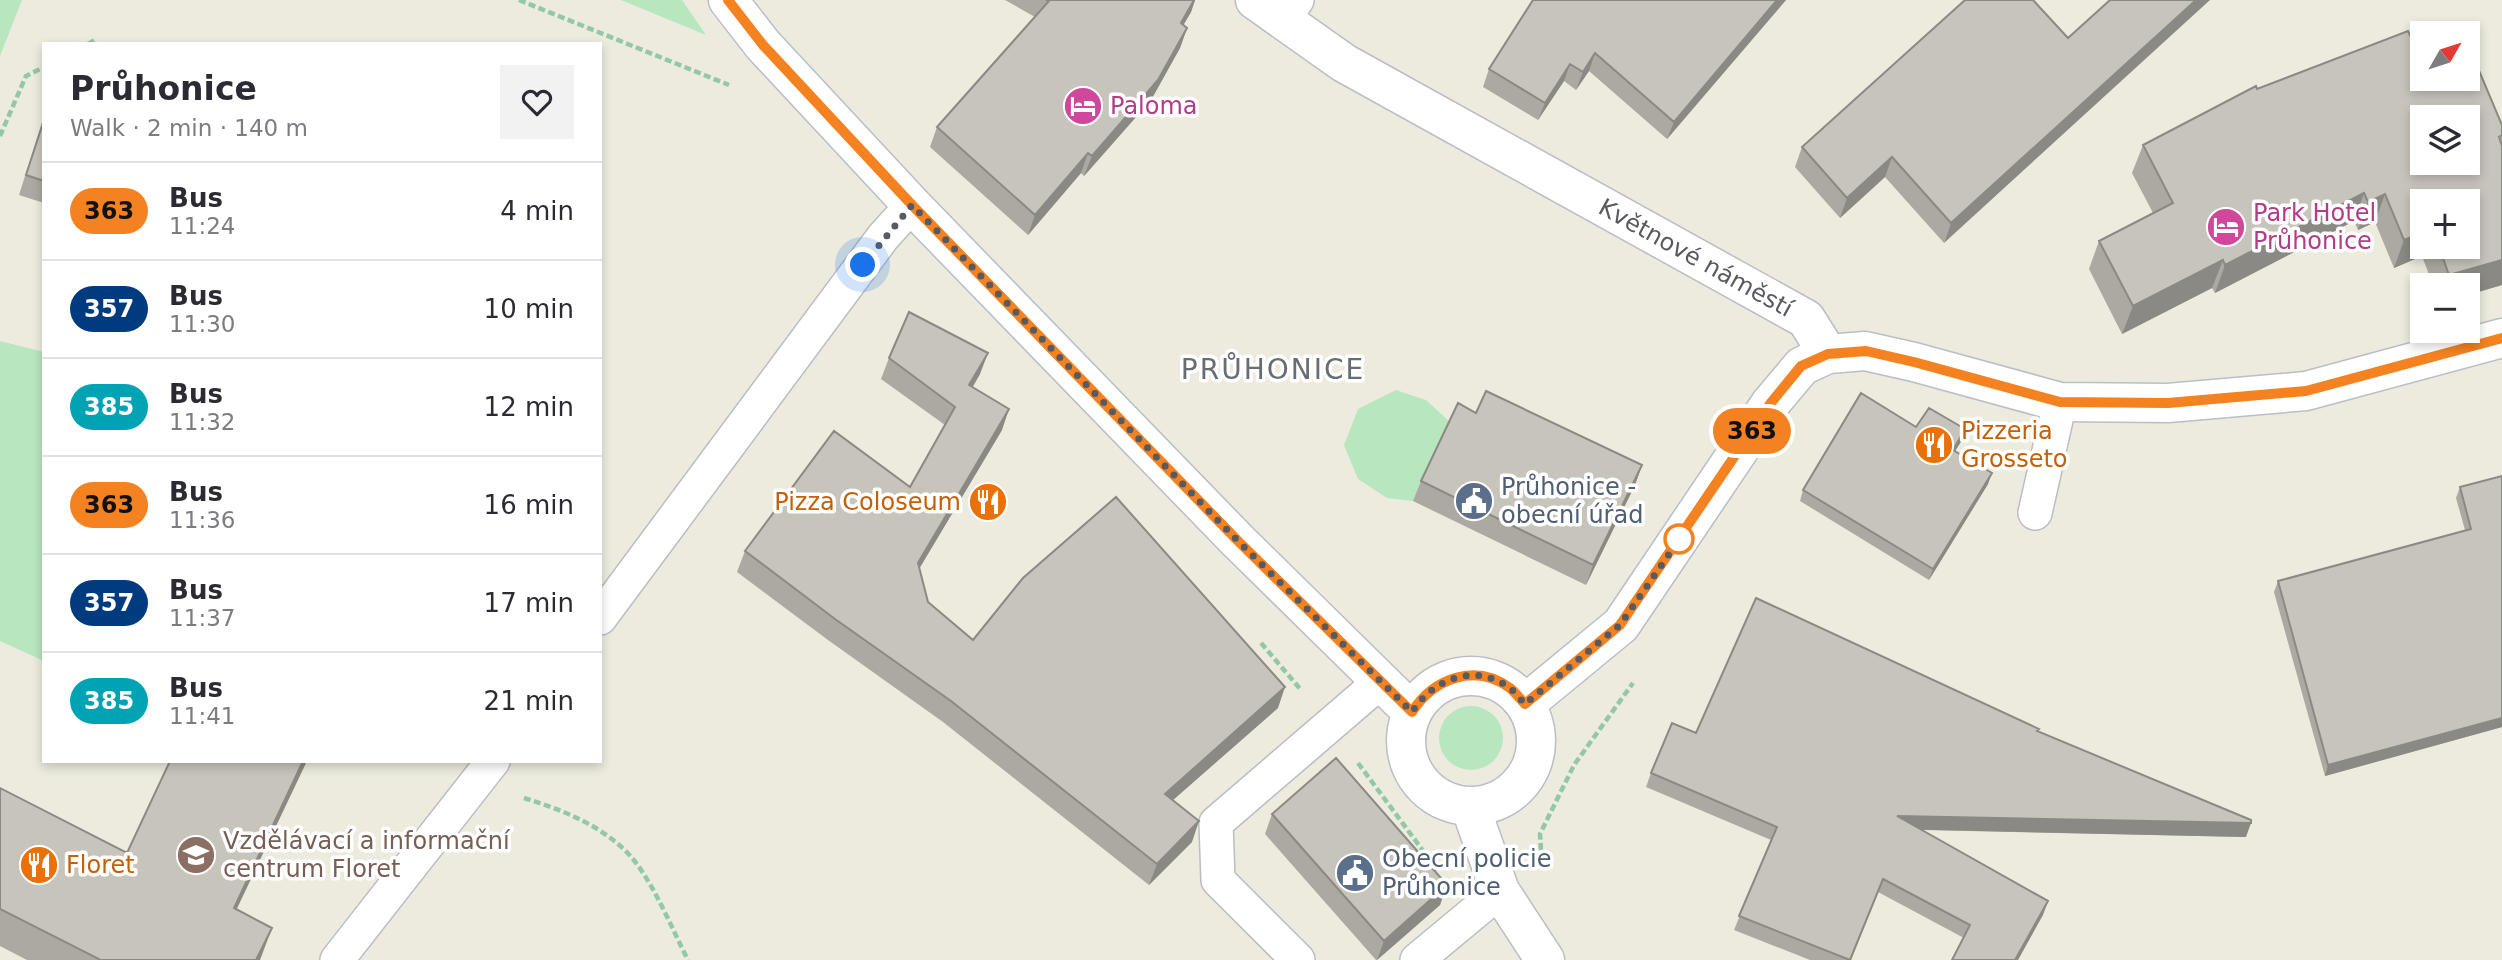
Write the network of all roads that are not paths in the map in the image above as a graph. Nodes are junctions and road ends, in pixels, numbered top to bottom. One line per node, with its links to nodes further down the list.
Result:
1 (728, 0): 3 (street)
2 (1278, 7): 5 (street, Květnové náměstí)
3 (912, 205): 8 (lane); 9 (street)
4 (2502, 338): 6 (street)
5 (1828, 354): 6 (street); 10 (street)
6 (2060, 402): 7 (lane)
7 (2035, 513)
8 (602, 615)
9 (1380, 682): 11 (street); 16 (lane)
10 (1525, 704): 11 (street); 13 (street)
11 (1412, 712): 13 (street)
12 (485, 772): 15 (lane)
13 (1469, 806): 14 (street)
14 (1500, 891): 17 (lane); 18 (street)
15 (337, 960)
16 (1298, 960)
17 (1417, 960)
18 (1545, 960)

